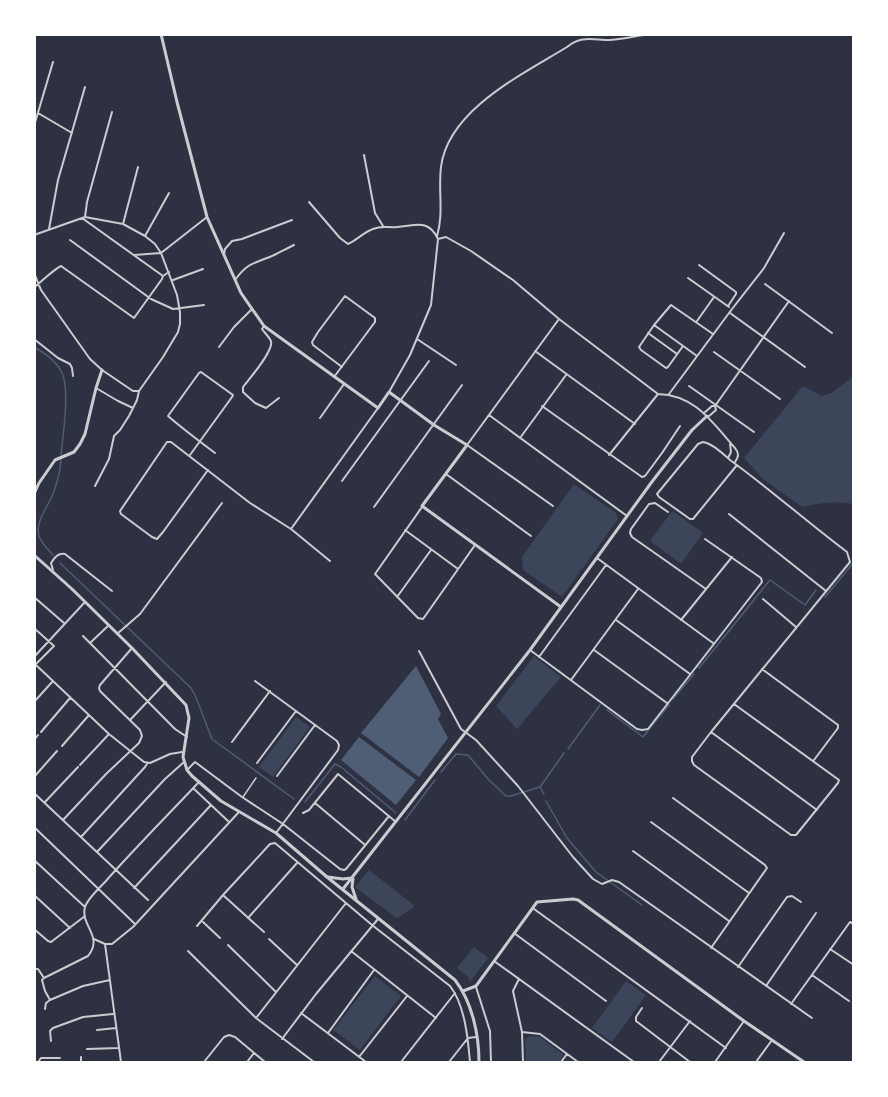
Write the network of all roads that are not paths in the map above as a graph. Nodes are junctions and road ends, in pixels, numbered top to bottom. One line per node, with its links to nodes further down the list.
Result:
1 (161, 34): 16 (street)
2 (649, 34): 24 (street)
3 (54, 62): 6 (street)
4 (85, 87): 10 (street)
5 (34, 103): 6 (street)
6 (39, 108): 8 (street)
7 (112, 112): 15 (street)
8 (38, 113): 9 (street); 10 (street)
9 (34, 126)
10 (72, 133): 20 (street)
11 (364, 155): 19 (street)
12 (138, 167): 18 (street)
13 (169, 193): 23 (street)
14 (309, 202): 19 (street)
15 (84, 217): 18 (street); 20 (street); 28 (street)
16 (207, 217): 27 (street); 29 (street)
17 (292, 220): 29 (street)
18 (123, 224): 23 (street)
19 (383, 226): 24 (street)
20 (49, 230): 22 (street)
21 (784, 233): 45 (street)
22 (34, 235)
23 (145, 236): 27 (street)
24 (437, 238): 49 (street); 58 (street)
25 (70, 240): 42 (street)
26 (294, 245): 37 (street)
27 (161, 253): 28 (street); 32 (street)
28 (133, 255): 34 (street)
29 (224, 255): 37 (street)
30 (699, 265): 45 (street)
31 (203, 269): 36 (street)
32 (169, 272): 34 (street); 36 (street)
33 (34, 273): 38 (street)
34 (163, 276): 42 (street)
35 (688, 278): 41 (street)
36 (173, 280): 46 (street)
37 (235, 280): 47 (street)
38 (39, 283): 40 (street); 42 (street); 69 (street)
39 (765, 284): 43 (street)
40 (34, 288)
41 (714, 297): 45 (street); 50 (street)
42 (149, 298): 46 (street)
43 (789, 301): 55 (street); 56 (street)
44 (204, 305): 46 (street)
45 (730, 308): 48 (street)
46 (180, 309): 78 (street)
47 (252, 309): 52 (street); 60 (street)
48 (729, 312): 54 (street); 56 (street)
49 (559, 319): 61 (street); 80 (street)
50 (696, 321): 51 (street); 54 (street)
51 (654, 325): 53 (street); 59 (street)
52 (264, 326): 73 (street); 82 (street)
53 (648, 333): 63 (street); 63 (street)
54 (714, 333): 64 (street)
55 (832, 333)
56 (764, 336): 68 (street); 70 (street)
57 (34, 339): 72 (street)
58 (417, 339): 66 (street); 79 (street)
59 (683, 346): 63 (street); 64 (street)
60 (219, 347)
61 (535, 351): 71 (street); 89 (street)
62 (714, 352): 70 (street)
63 (677, 354)
64 (697, 356): 81 (street)
65 (429, 361): 84 (street)
66 (456, 365)
67 (342, 367): 67 (street); 73 (street)
68 (805, 367)
69 (102, 370): 77 (street); 78 (street)
70 (740, 370): 83 (street); 86 (street)
71 (566, 374): 85 (street); 93 (street)
72 (73, 376)
73 (334, 377): 74 (street)
74 (344, 384): 88 (street); 91 (street)
75 (462, 385): 92 (street)
76 (689, 386): 86 (street)
77 (96, 388): 87 (street); 108 (street)
78 (139, 391): 87 (street)
79 (389, 392): 84 (street); 88 (street)
80 (658, 394): 81 (street); 93 (street)
81 (669, 394): 90 (street)
82 (279, 398)
83 (780, 399)
84 (400, 400): 92 (street); 107 (street)
85 (542, 406): 96 (street); 102 (street)
86 (716, 406): 90 (street); 95 (street)
87 (134, 408): 109 (street)
88 (378, 408): 118 (street)
89 (489, 415): 96 (street); 99 (street)
90 (706, 415): 97 (street); 117 (street)
91 (320, 418)
92 (434, 424): 99 (street); 114 (street)
93 (635, 424): 102 (street)
94 (680, 426): 102 (street)
95 (754, 432)
96 (520, 438): 117 (street)
97 (729, 441): 103 (street); 104 (street)
98 (200, 442): 98 (street); 100 (street); 101 (street)
99 (467, 445): 106 (street); 113 (street)
100 (215, 453)
101 (190, 455): 105 (street); 105 (street)
102 (609, 455)
103 (728, 458): 104 (street); 104 (street)
104 (736, 464): 134 (street)
105 (208, 470): 118 (street)
106 (446, 474): 112 (street); 120 (street)
107 (342, 481)
108 (37, 482): 110 (street)
109 (95, 486)
110 (34, 494)
111 (222, 503): 146 (street)
112 (422, 506): 119 (street); 122 (street)
113 (553, 506)
114 (374, 507)
115 (668, 512): 132 (street)
116 (729, 514): 134 (street)
117 (627, 516): 126 (street)
118 (291, 529): 127 (street)
119 (405, 530): 123 (street); 136 (street)
120 (531, 536)
121 (705, 539): 125 (street)
122 (476, 545): 129 (street); 139 (street)
123 (431, 550): 129 (street); 136 (street)
124 (35, 555): 130 (street)
125 (732, 557): 132 (street); 150 (street)
126 (597, 558): 128 (street); 139 (street)
127 (330, 561)
128 (606, 565): 131 (street); 156 (street)
129 (458, 569): 136 (street)
130 (54, 573): 133 (street); 138 (street)
131 (638, 589): 140 (street); 141 (street)
132 (706, 589): 141 (street)
133 (112, 591)
134 (826, 591): 144 (street)
135 (34, 597): 142 (street)
136 (397, 597)
137 (764, 599): 144 (street)
138 (86, 602): 142 (street); 143 (street)
139 (561, 607): 152 (street)
140 (616, 620): 153 (street); 160 (street)
141 (681, 620): 150 (street)
142 (65, 624): 148 (street)
143 (109, 625): 146 (street); 149 (street)
144 (796, 627): 159 (street)
145 (34, 628): 148 (street)
146 (119, 632): 151 (street)
147 (83, 636): 149 (street)
148 (49, 641): 155 (street); 157 (street)
149 (90, 643): 158 (street)
150 (714, 643): 160 (street)
151 (132, 648): 158 (street); 164 (street)
152 (530, 650): 156 (street); 176 (street)
153 (594, 650): 163 (street); 169 (street)
154 (419, 651): 176 (street)
155 (34, 657)
156 (539, 657): 163 (street)
157 (35, 665): 161 (street)
158 (115, 667): 167 (street); 173 (street)
159 (762, 669): 170 (street); 185 (street)
160 (690, 674): 169 (street)
161 (53, 681): 166 (street); 168 (street)
162 (255, 681): 165 (street)
163 (572, 681): 169 (street)
164 (166, 682): 167 (street); 178 (street)
165 (270, 691): 171 (street); 180 (street)
166 (70, 698): 172 (street); 179 (street)
167 (148, 701): 173 (street); 178 (street)
168 (34, 702)
169 (668, 703)
170 (734, 704): 175 (street); 185 (street)
171 (296, 711): 174 (street); 188 (street)
172 (89, 715): 177 (street); 181 (street)
173 (130, 720): 183 (street)
174 (315, 725): 190 (street); 209 (street)
175 (711, 732): 201 (street); 201 (street)
176 (465, 733): 207 (street); 252 (street)
177 (109, 735): 183 (street); 198 (street)
178 (187, 737): 184 (street)
179 (34, 740)
180 (232, 742)
181 (62, 746)
182 (57, 751): 191 (street)
183 (130, 751): 187 (street); 205 (street)
184 (184, 752): 186 (street); 187 (street)
185 (813, 761): 201 (street)
186 (184, 762): 189 (street); 215 (street)
187 (147, 763): 212 (street)
188 (258, 764)
189 (187, 770): 193 (street); 196 (street)
190 (277, 776)
191 (34, 777)
192 (256, 778): 196 (street)
193 (199, 782): 194 (street); 202 (street)
194 (193, 788): 200 (street); 218 (street)
195 (34, 793): 198 (street)
196 (242, 797): 209 (street)
197 (673, 798): 224 (street)
198 (45, 803): 205 (street)
199 (315, 803): 203 (street); 204 (street); 213 (street)
200 (211, 805): 206 (street); 222 (street)
201 (817, 810)
202 (239, 812): 206 (street); 211 (street)
203 (303, 813)
204 (389, 816): 207 (street); 213 (street)
205 (63, 820): 212 (street)
206 (229, 822): 239 (street)
207 (396, 822): 220 (street)
208 (651, 822): 224 (street)
209 (283, 824): 211 (street); 213 (street)
210 (34, 827): 221 (street)
211 (276, 833): 219 (street)
212 (81, 837): 215 (street)
213 (365, 845)
214 (633, 851): 238 (street)
215 (97, 852): 218 (street)
216 (34, 861): 231 (street)
217 (297, 863): 226 (street); 230 (street); 235 (street)
218 (115, 869): 221 (street); 222 (street)
219 (327, 877): 220 (street); 223 (street)
220 (353, 878): 223 (street); 228 (street)
221 (99, 888): 231 (street); 239 (street)
222 (134, 888): 227 (street)
223 (343, 889): 228 (street)
224 (749, 893): 238 (street)
225 (34, 895): 243 (street)
226 (223, 895): 235 (street); 237 (street)
227 (148, 900)
228 (357, 900): 236 (street)
229 (801, 902): 259 (street)
230 (346, 903): 242 (street); 257 (street)
231 (85, 907): 234 (street)
232 (533, 908): 246 (street); 283 (street); 284 (street)
233 (816, 913): 267 (street)
234 (86, 916): 243 (street); 248 (street)
235 (248, 918): 245 (street)
236 (379, 918): 242 (street); 269 (street)
237 (202, 921): 241 (street); 247 (street)
238 (729, 921): 252 (street)
239 (135, 924): 250 (street)
240 (854, 924): 253 (street)
241 (197, 926)
242 (372, 926): 255 (street); 270 (street)
243 (70, 928): 244 (street)
244 (34, 929)
245 (264, 932)
246 (514, 933): 256 (street); 273 (street)
247 (220, 938)
248 (94, 939): 250 (street); 263 (street)
249 (269, 939): 257 (street)
250 (105, 944): 265 (street)
251 (228, 945): 268 (street)
252 (711, 948): 259 (street)
253 (830, 949): 258 (street); 262 (street)
254 (188, 951): 280 (street)
255 (351, 951): 261 (street); 278 (street)
256 (494, 961): 264 (street); 266 (street)
257 (297, 965): 268 (street)
258 (854, 965)
259 (738, 967): 267 (street)
260 (34, 969): 263 (street)
261 (375, 969): 271 (street); 288 (street)
262 (812, 975): 274 (street); 275 (street)
263 (44, 978): 272 (street)
264 (519, 979): 287 (street); 319 (street)
265 (110, 980): 272 (street); 279 (street)
266 (476, 986): 269 (street); 315 (street)
267 (766, 986): 275 (street)
268 (276, 992): 280 (street)
269 (463, 992): 289 (street)
270 (455, 993): 281 (street); 290 (street)
271 (407, 995): 281 (street); 301 (street)
272 (50, 1000): 277 (street)
273 (606, 1001)
274 (849, 1001)
275 (791, 1004): 282 (street)
276 (642, 1008): 295 (street)
277 (45, 1009)
278 (301, 1013): 288 (street); 291 (street)
279 (114, 1014): 285 (street); 293 (street)
280 (256, 1018): 291 (street)
281 (436, 1018): 311 (street)
282 (812, 1018)
283 (744, 1020): 292 (street); 296 (street)
284 (690, 1021): 295 (street); 296 (street)
285 (116, 1028): 286 (street); 294 (street)
286 (97, 1030)
287 (522, 1032): 299 (street); 316 (street)
288 (328, 1033): 301 (street)
289 (477, 1037): 290 (street); 314 (street)
290 (468, 1038): 312 (street); 313 (street)
291 (282, 1039): 309 (street)
292 (772, 1040): 323 (street); 324 (street)
293 (51, 1041)
294 (118, 1048): 297 (street); 305 (street)
295 (670, 1048): 320 (street); 321 (street)
296 (726, 1048): 322 (street)
297 (87, 1049)
298 (254, 1053): 306 (street); 307 (street); 308 (street)
299 (567, 1054): 317 (street); 318 (street)
300 (81, 1057): 304 (street)
301 (359, 1057): 310 (street)
302 (60, 1058): 303 (street)
303 (38, 1062)
304 (81, 1062)
305 (121, 1062)
306 (204, 1062)
307 (247, 1062)
308 (265, 1062)
309 (314, 1062)
310 (366, 1062)
311 (400, 1062)
312 (449, 1062)
313 (470, 1062)
314 (479, 1062)
315 (491, 1062)
316 (523, 1062)
317 (561, 1062)
318 (578, 1062)
319 (634, 1062)
320 (659, 1062)
321 (690, 1062)
322 (715, 1062)
323 (756, 1062)
324 (804, 1062)

